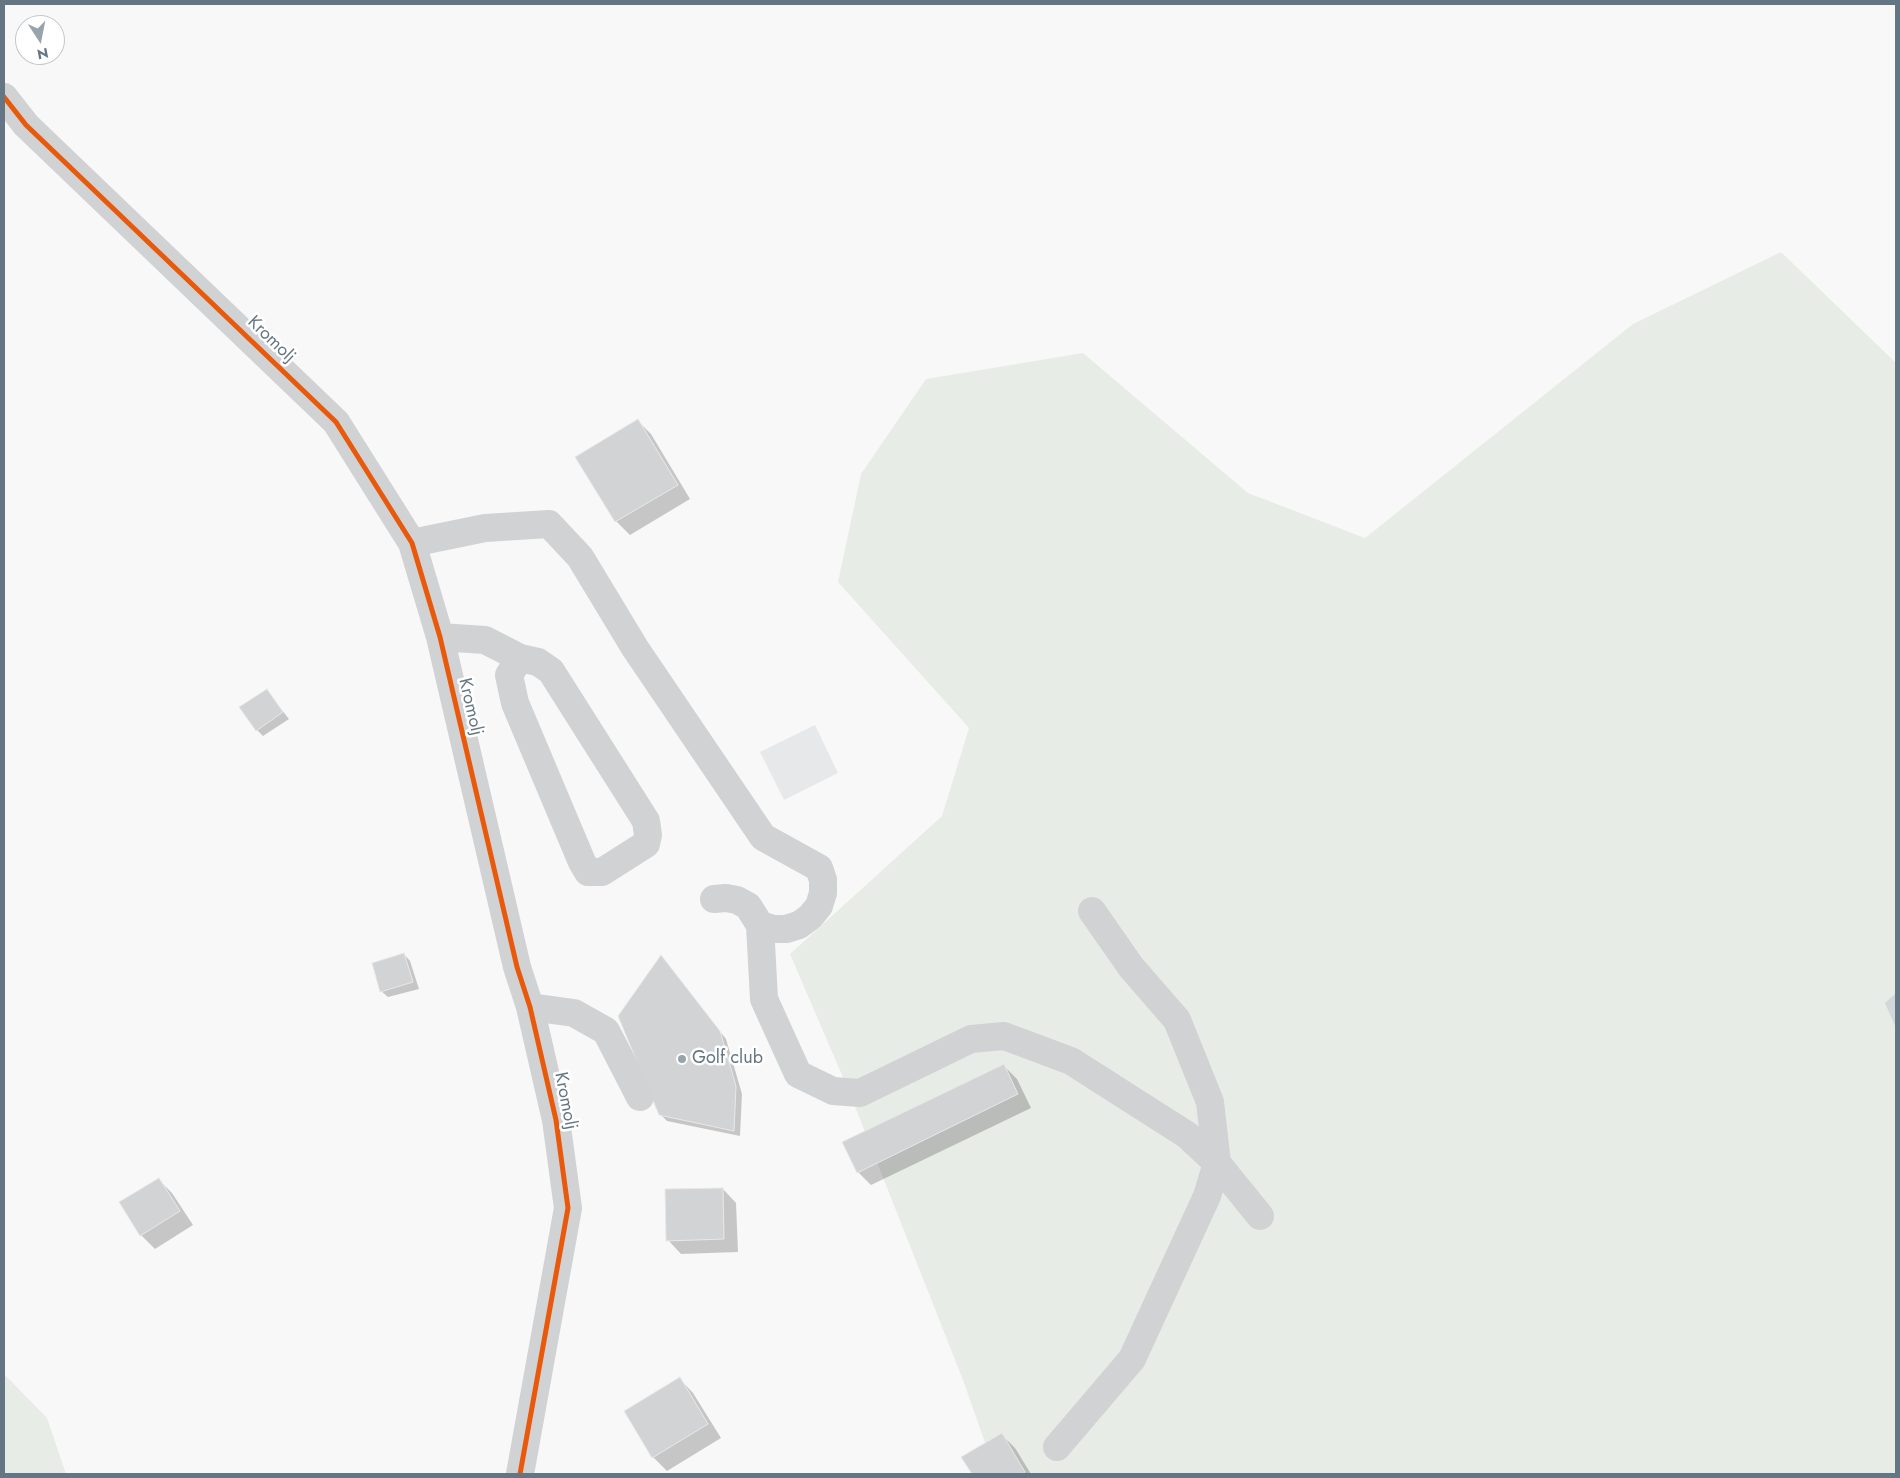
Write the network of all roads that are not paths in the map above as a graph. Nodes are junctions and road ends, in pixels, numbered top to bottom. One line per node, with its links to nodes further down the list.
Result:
1 (4, 97): 2 (street, Kromolj)
2 (412, 543): 3 (street, Kromolj); 7 (street)
3 (440, 637): 4 (street); 8 (street, Kromolj)
4 (520, 658): 4 (street)
5 (714, 899): 7 (street)
6 (1092, 911): 10 (street)
7 (760, 925): 10 (street)
8 (530, 1007): 9 (street); 13 (street, Kromolj)
9 (640, 1098)
10 (1217, 1163): 11 (street); 12 (street)
11 (1260, 1216)
12 (1057, 1447)
13 (520, 1474)

